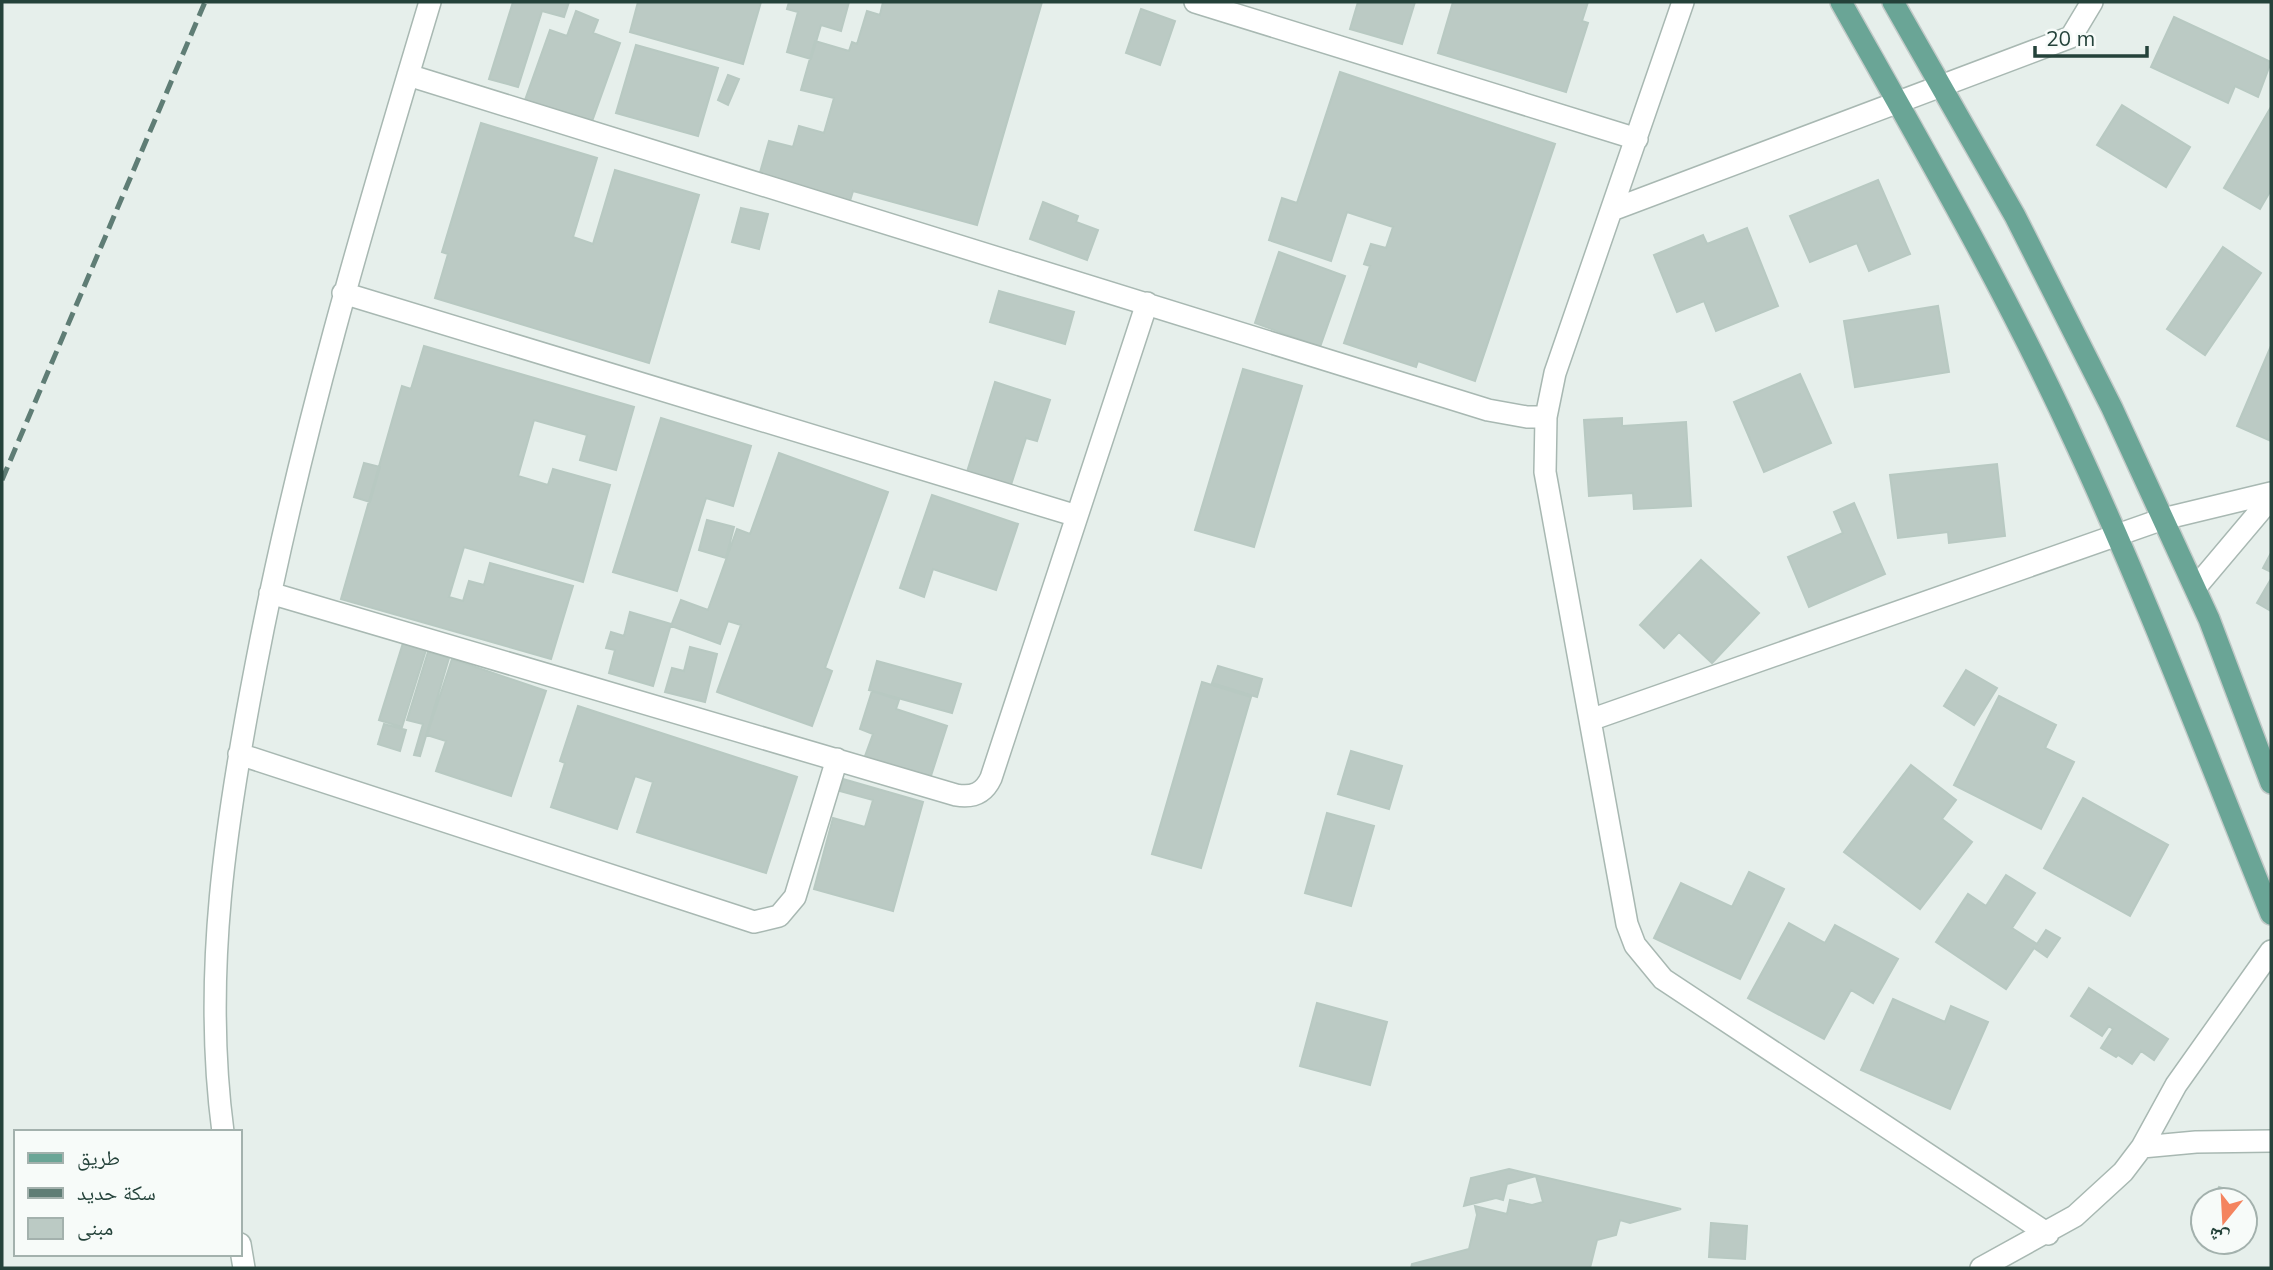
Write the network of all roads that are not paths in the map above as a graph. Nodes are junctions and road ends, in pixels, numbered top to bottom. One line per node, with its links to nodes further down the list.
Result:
1 (430, 2): 7 (street)
2 (1195, 2): 10 (street)
3 (1683, 2): 10 (street)
4 (1841, 2): 9 (main road)
5 (1893, 2): 8 (main road)
6 (2092, 2): 8 (street)
7 (408, 75): 12 (street); 13 (street)
8 (1942, 87): 9 (street); 17 (main road)
9 (1898, 104): 11 (street); 18 (main road)
10 (1637, 139): 11 (street)
11 (1612, 210): 14 (street)
12 (344, 293): 16 (street); 20 (street)
13 (1147, 303): 14 (street); 16 (street)
14 (1546, 417): 21 (street)
15 (2271, 495): 17 (street); 19 (street)
16 (1077, 516): 23 (street)
17 (2163, 519): 18 (street); 19 (main road)
18 (2117, 535): 21 (street); 25 (main road)
19 (2196, 587): 24 (main road)
20 (270, 593): 22 (street); 23 (street)
21 (1590, 720): 30 (street)
22 (239, 754): 23 (street); 27 (street)
23 (837, 759)
24 (2271, 783)
25 (2271, 914)
26 (2271, 951): 29 (street)
27 (223, 1130)
28 (2271, 1141): 29 (street)
29 (2143, 1147): 30 (street)
30 (2048, 1234): 31 (street)
31 (1981, 1268)

